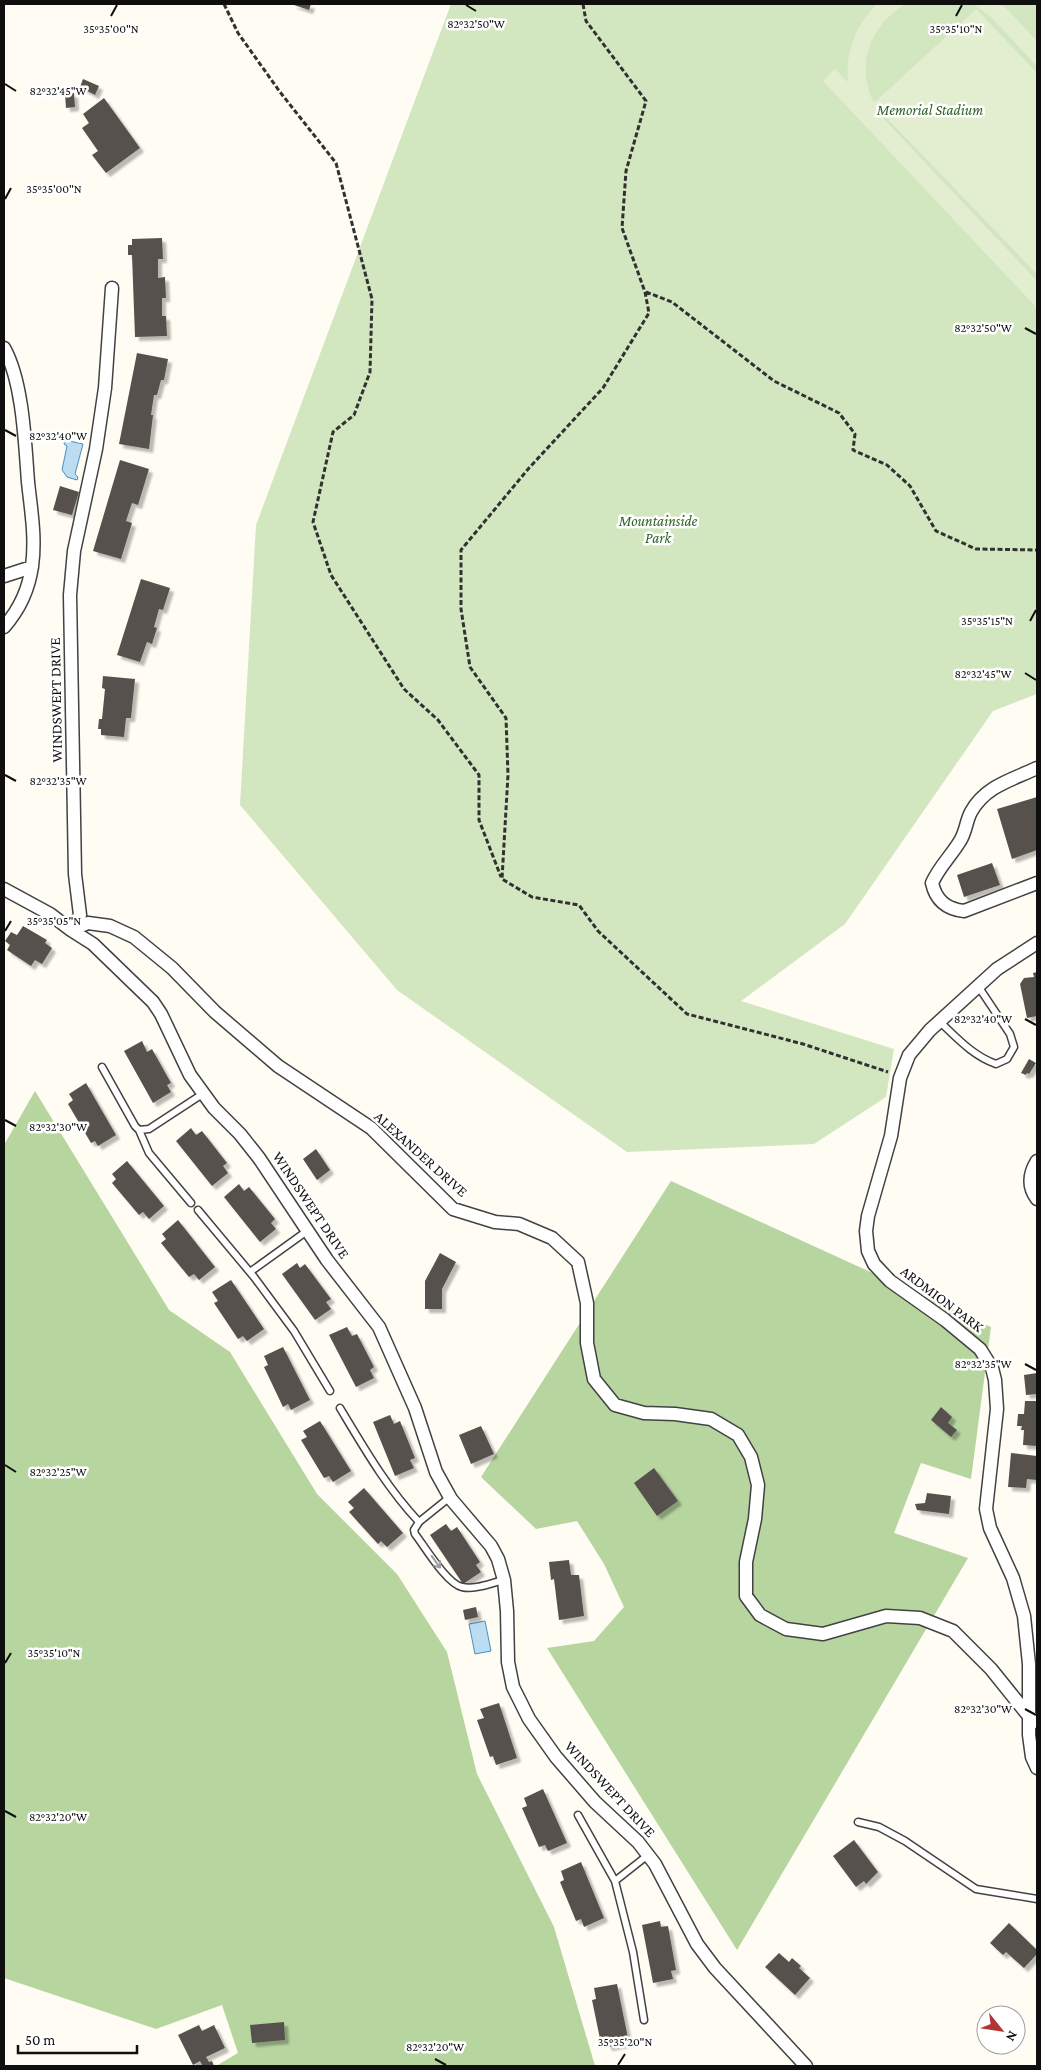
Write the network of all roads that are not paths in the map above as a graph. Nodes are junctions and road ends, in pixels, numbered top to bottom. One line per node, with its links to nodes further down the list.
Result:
1 (112, 288): 9 (street, WINDSWEPT DRIVE)
2 (4, 348): 3 (street)
3 (32, 567): 4 (street); 5 (street)
4 (4, 576)
5 (4, 627)
6 (1037, 768): 7 (street)
7 (1037, 883)
8 (4, 888): 9 (street)
9 (71, 930): 14 (street, WINDSWEPT DRIVE); 27 (street, ALEXANDER DRIVE)
10 (1037, 943): 11 (street, ARDMION PARK)
11 (978, 986): 12 (street, ARDMION PARK); 12 (lane)
12 (940, 1021): 27 (street, ARDMION PARK)
13 (102, 1067): 15 (lane)
14 (204, 1093): 15 (lane); 20 (street, WINDSWEPT DRIVE)
15 (139, 1130): 18 (lane)
16 (1037, 1161): 17 (street)
17 (1037, 1199)
18 (191, 1203)
19 (198, 1210): 21 (lane)
20 (307, 1232): 21 (lane); 24 (street, WINDSWEPT DRIVE)
21 (250, 1272): 22 (lane)
22 (330, 1391)
23 (340, 1408): 25 (lane)
24 (450, 1497): 25 (lane); 26 (street, WINDSWEPT DRIVE)
25 (419, 1522): 26 (lane, one-way to 26)
26 (504, 1580): 31 (street, WINDSWEPT DRIVE)
27 (1033, 1719): 28 (street, ARDMION PARK)
28 (1037, 1768)
29 (578, 1815): 32 (lane)
30 (858, 1822): 33 (lane)
31 (648, 1855): 32 (lane); 35 (street, WINDSWEPT DRIVE)
32 (615, 1881): 34 (lane)
33 (1037, 1899)
34 (644, 2020)
35 (806, 2066)

